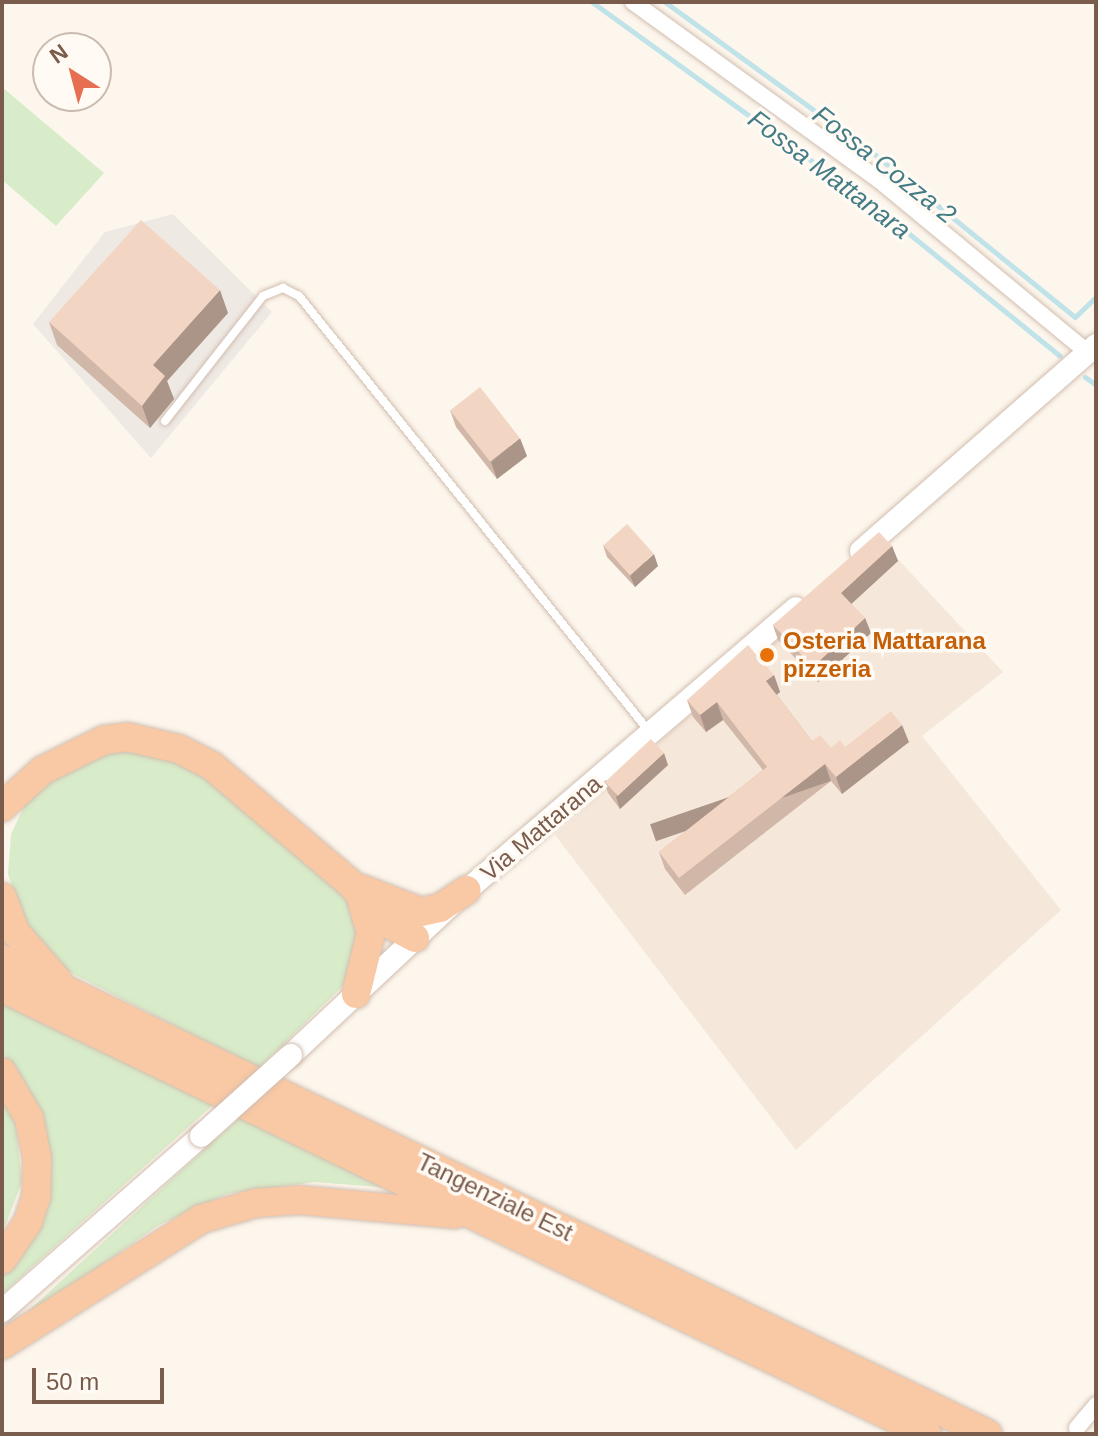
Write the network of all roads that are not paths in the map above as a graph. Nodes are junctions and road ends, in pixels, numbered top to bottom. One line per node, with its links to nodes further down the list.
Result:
1 (633, 2): 2 (street)
2 (1093, 351): 4 (street)
3 (165, 421): 6 (lane)
4 (840, 569)
5 (816, 590): 6 (street, Via Mattarana)
6 (651, 734): 11 (street, Via Mattarana)
7 (27, 786): 8 (highway); 9 (highway); 10 (highway)
8 (2, 807)
9 (2, 830)
10 (351, 884): 13 (highway); 14 (highway); 18 (highway)
11 (467, 890): 13 (highway); 14 (street, Via Mattarana)
12 (2, 897): 17 (highway)
13 (401, 907): 14 (highway)
14 (415, 938): 18 (street, Via Mattarana)
15 (2, 959): 17 (highway, Tangenziale Est)
16 (2, 988): 20 (highway, Tangenziale Est)
17 (66, 990): 27 (highway, Tangenziale Est)
18 (356, 994): 22 (street, Via Mattarana, bridge)
19 (2, 1072): 21 (highway)
20 (471, 1215): 23 (highway); 26 (highway, Tangenziale Est)
21 (2, 1260)
22 (2, 1311)
23 (2, 1345)
24 (1096, 1405): 25 (street)
25 (1077, 1428)
26 (927, 1434)
27 (988, 1434)

